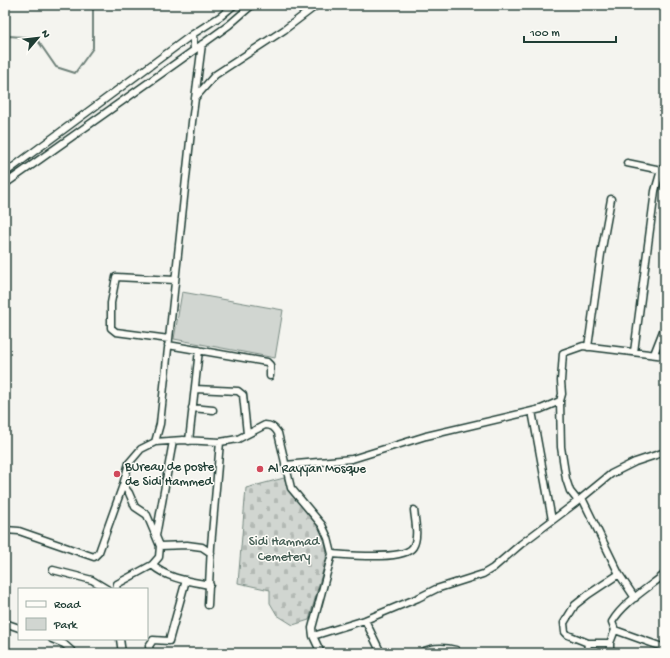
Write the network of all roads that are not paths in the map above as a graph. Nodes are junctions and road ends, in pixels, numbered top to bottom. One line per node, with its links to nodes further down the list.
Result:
1 (234, 5): 4 (street)
2 (252, 5): 5 (street)
3 (317, 5): 7 (street)
4 (193, 34): 6 (street); 10 (street)
5 (202, 44): 6 (street); 7 (street)
6 (194, 50): 11 (street)
7 (195, 98): 13 (street)
8 (627, 163): 9 (street)
9 (663, 170): 18 (street)
10 (5, 173)
11 (5, 184)
12 (611, 199): 16 (street)
13 (175, 280): 15 (street); 15 (street)
14 (665, 326): 19 (street)
15 (168, 342): 17 (street); 30 (street)
16 (588, 347): 18 (street); 23 (street)
17 (198, 350): 21 (street); 22 (street)
18 (634, 352): 19 (street)
19 (654, 354): 20 (street)
20 (665, 356)
21 (270, 376)
22 (194, 389): 24 (street); 27 (street)
23 (560, 401): 26 (street); 35 (street)
24 (192, 408): 25 (street); 29 (street)
25 (213, 410)
26 (532, 411): 33 (street); 37 (street)
27 (248, 434): 31 (street); 33 (street)
28 (173, 441): 29 (street); 30 (street); 39 (street)
29 (189, 441): 31 (street)
30 (155, 442): 34 (street)
31 (220, 442): 41 (street)
32 (665, 452): 35 (street)
33 (285, 465): 42 (street)
34 (124, 485): 38 (street); 39 (street)
35 (580, 499): 37 (street); 45 (street)
36 (414, 510): 42 (street)
37 (552, 520): 53 (street)
38 (5, 530)
39 (156, 536): 40 (street)
40 (160, 546): 41 (street); 43 (street)
41 (211, 553): 48 (street)
42 (332, 554): 57 (street)
43 (152, 565): 47 (street); 49 (street)
44 (53, 570): 50 (street)
45 (619, 574): 51 (street); 60 (street)
46 (665, 574): 51 (street)
47 (186, 580): 48 (street); 65 (street)
48 (210, 585): 52 (street)
49 (117, 587)
50 (106, 588)
51 (635, 598): 56 (street)
52 (208, 605)
53 (365, 620): 57 (street); 67 (street)
54 (5, 623): 55 (street)
55 (18, 628)
56 (615, 630): 61 (street); 62 (street)
57 (313, 636): 66 (street)
58 (54, 640): 63 (street)
59 (120, 640): 64 (street)
60 (588, 643): 61 (street); 70 (street)
61 (610, 643): 71 (street)
62 (662, 649)
63 (74, 653)
64 (122, 653)
65 (150, 653)
66 (321, 653)
67 (380, 653)
68 (420, 653): 69 (street)
69 (458, 653)
70 (587, 653)
71 (610, 653)

